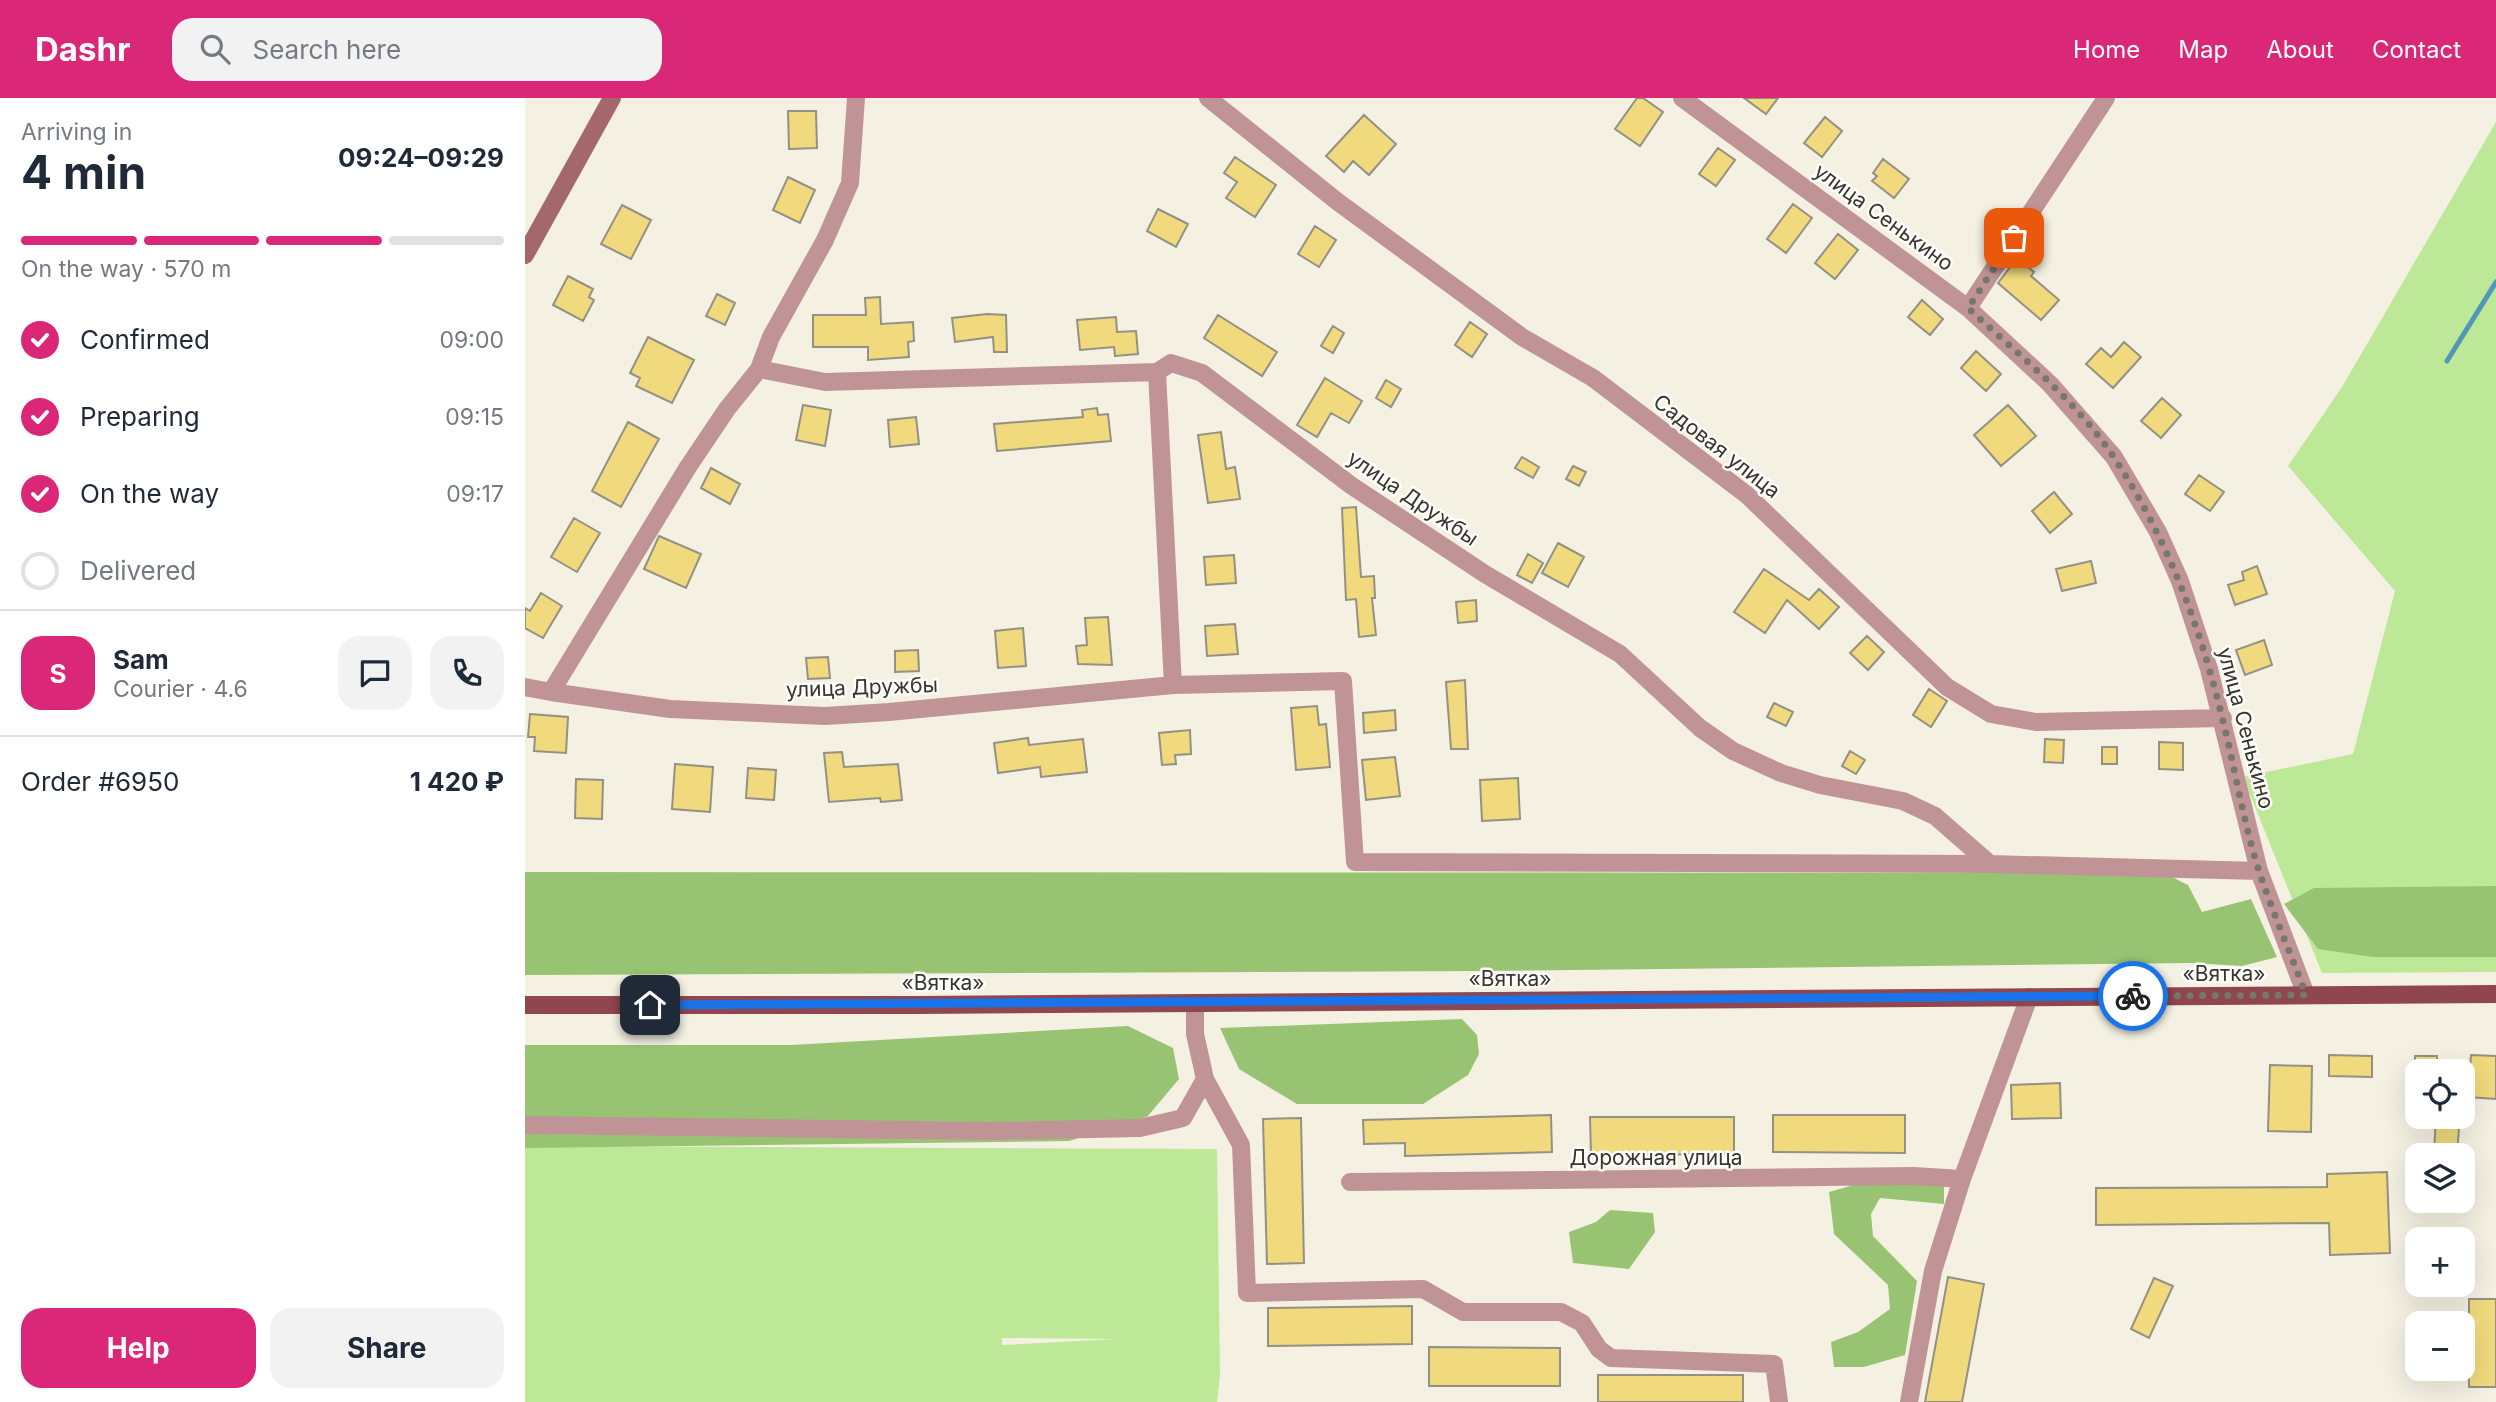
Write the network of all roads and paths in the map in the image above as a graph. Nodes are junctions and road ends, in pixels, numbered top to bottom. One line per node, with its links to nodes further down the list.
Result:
1 (612, 98): 6 (street)
2 (856, 98): 8 (street)
3 (1208, 98): 13 (street, Садовая улица)
4 (1682, 98): 7 (street, улица Сенькино)
5 (2106, 98): 7 (street)
6 (525, 256)
7 (1968, 308): 13 (street, улица Сенькино)
8 (759, 369): 9 (street, улица Дружбы); 12 (street)
9 (1157, 372): 10 (street); 14 (street, улица Дружбы)
10 (1173, 685): 12 (street, улица Дружбы); 14 (street, улица Дружбы)
11 (525, 687): 12 (street, улица Дружбы)
12 (551, 692)
13 (2223, 719): 15 (street, улица Сенькино)
14 (1990, 864): 15 (street)
15 (2259, 871): 17 (street, улица Сенькино)
16 (2496, 994): 17 (main road, «Вятка»)
17 (2306, 995): 18 (main road, «Вятка»)
18 (2029, 997): 19 (main road, «Вятка»); 23 (street)
19 (1195, 1003): 20 (main road, «Вятка»); 21 (street)
20 (525, 1005)
21 (1205, 1079): 22 (street); 25 (street)
22 (525, 1125)
23 (1962, 1179): 24 (street, Дорожная улица); 26 (street)
24 (1350, 1182)
25 (1779, 1402)
26 (1909, 1402)

